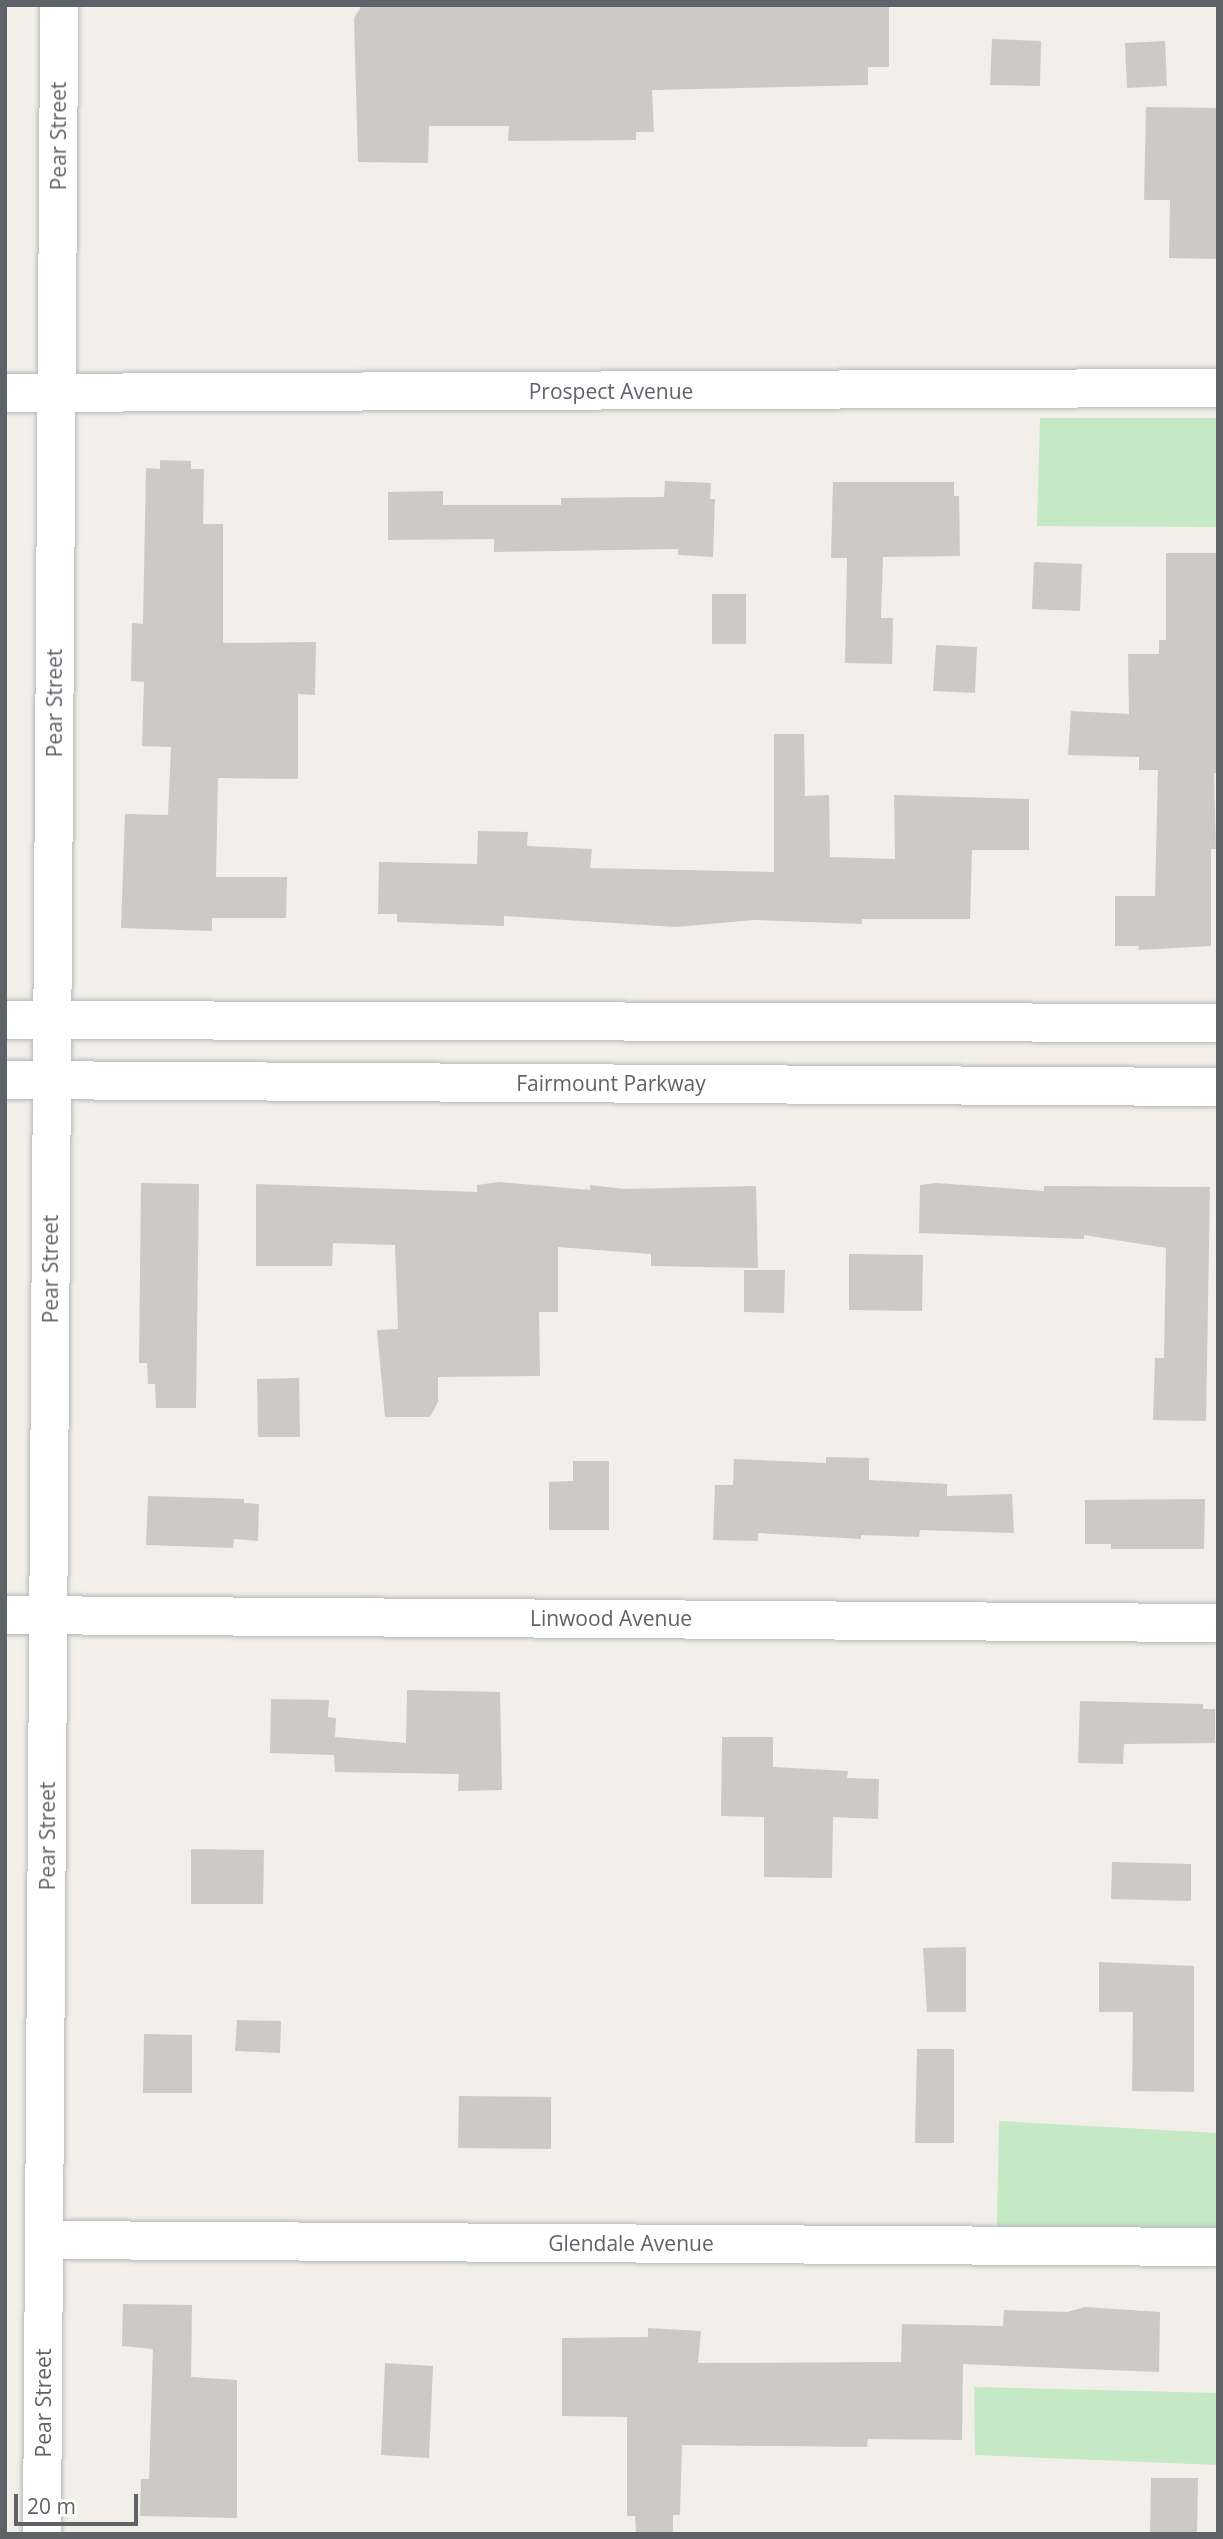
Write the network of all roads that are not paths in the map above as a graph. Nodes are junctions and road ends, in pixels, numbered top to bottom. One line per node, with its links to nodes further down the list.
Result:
1 (58, 5): 4 (street, Pear Street)
2 (1218, 388): 4 (street, Prospect Avenue)
3 (5, 393): 4 (street, Prospect Avenue)
4 (56, 393): 6 (street, Pear Street)
5 (5, 1020): 6 (street)
6 (52, 1021): 7 (street); 9 (street, Pear Street)
7 (1218, 1023)
8 (5, 1080): 9 (street, Fairmount Parkway)
9 (52, 1080): 10 (street, Fairmount Parkway); 11 (street, Pear Street)
10 (1218, 1087)
11 (48, 1614): 12 (street, Linwood Avenue); 13 (street, Linwood Avenue); 14 (street, Pear Street)
12 (5, 1615)
13 (1218, 1623)
14 (44, 2240): 15 (street, Glendale Avenue); 16 (street, Pear Street)
15 (1218, 2247)
16 (42, 2534)

